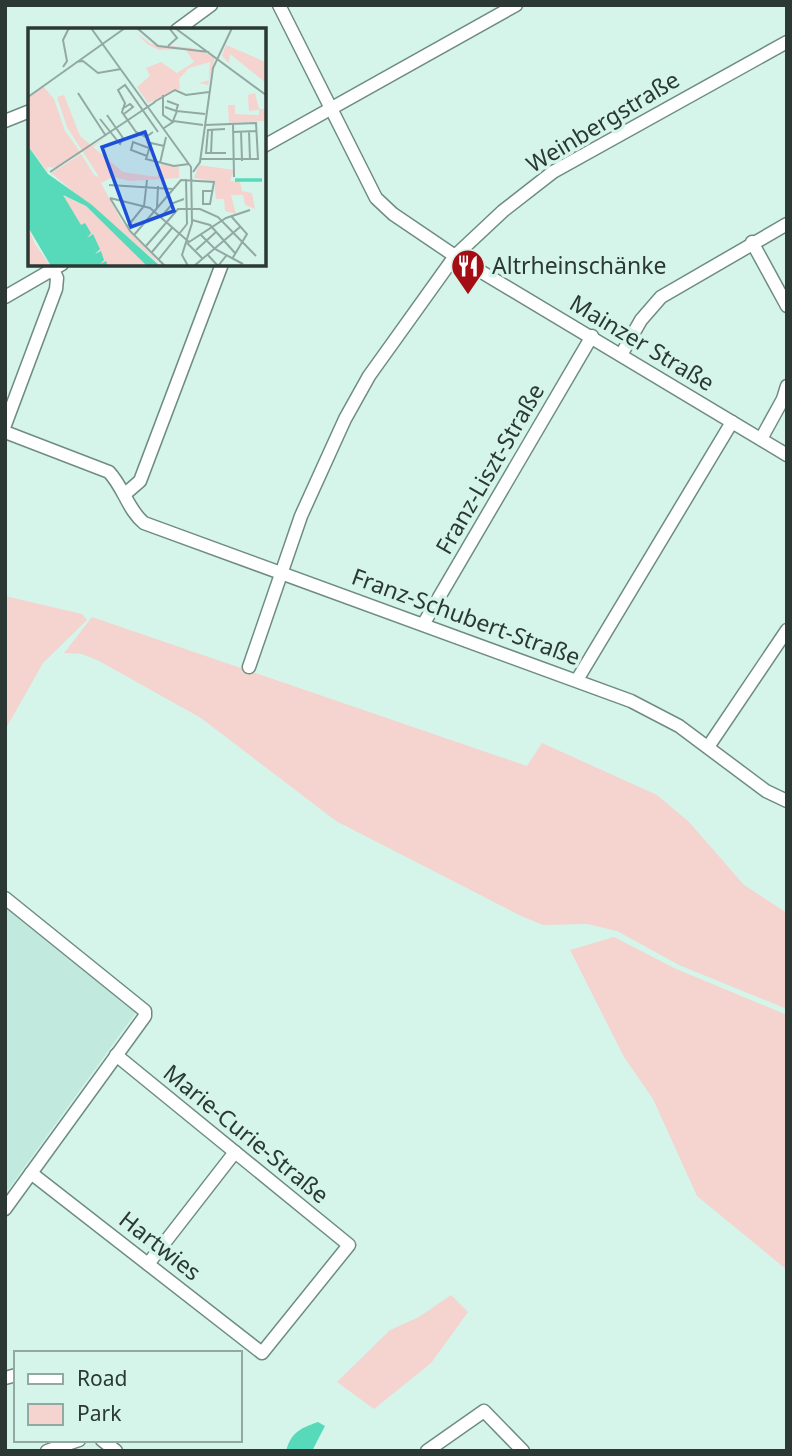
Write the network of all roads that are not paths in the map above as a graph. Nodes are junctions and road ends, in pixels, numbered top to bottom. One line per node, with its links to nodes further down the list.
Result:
1 (211, 5): 4 (street)
2 (279, 5): 6 (street, Mainzer Straße)
3 (516, 5): 6 (street)
4 (180, 28)
5 (787, 42): 12 (street, Weinbergstraße)
6 (331, 107): 9 (street); 12 (street, Mainzer Straße)
7 (28, 111): 8 (street)
8 (5, 121)
9 (266, 145)
10 (787, 224): 11 (street)
11 (752, 242): 16 (street); 18 (street)
12 (455, 256): 17 (street, Mainzer Straße); 26 (street, Weinbergstraße)
13 (221, 266): 25 (street)
14 (57, 267): 15 (street); 21 (street)
15 (5, 297)
16 (787, 306)
17 (592, 337): 18 (street, Mainzer Straße); 27 (street, Franz-Liszt-Straße)
18 (621, 355): 20 (street, Mainzer Straße)
19 (787, 386): 23 (street)
20 (732, 422): 23 (street, Mainzer Straße); 30 (street)
21 (5, 425)
22 (5, 432): 25 (street, Franz-Schubert-Straße)
23 (761, 439): 24 (street, Mainzer Straße)
24 (787, 455)
25 (125, 494): 26 (street, Franz-Schubert-Straße)
26 (281, 572): 27 (street, Franz-Schubert-Straße); 29 (street, Weinbergstraße)
27 (424, 623): 30 (street, Franz-Schubert-Straße)
28 (787, 629): 31 (street)
29 (248, 667)
30 (577, 680): 31 (street, Franz-Schubert-Straße)
31 (708, 747): 32 (street, Franz-Schubert-Straße)
32 (787, 802)
33 (5, 898): 34 (street)
34 (116, 1055): 35 (street, Marie-Curie-Straße); 36 (street)
35 (236, 1152): 38 (street); 39 (street, Marie-Curie-Straße)
36 (31, 1173): 37 (street); 38 (street, Hartwies)
37 (5, 1209)
38 (148, 1264): 39 (street, Hartwies)
39 (262, 1353)
40 (73, 1442): 41 (street)
41 (47, 1451)
42 (426, 1451): 43 (street)
43 (523, 1451)

